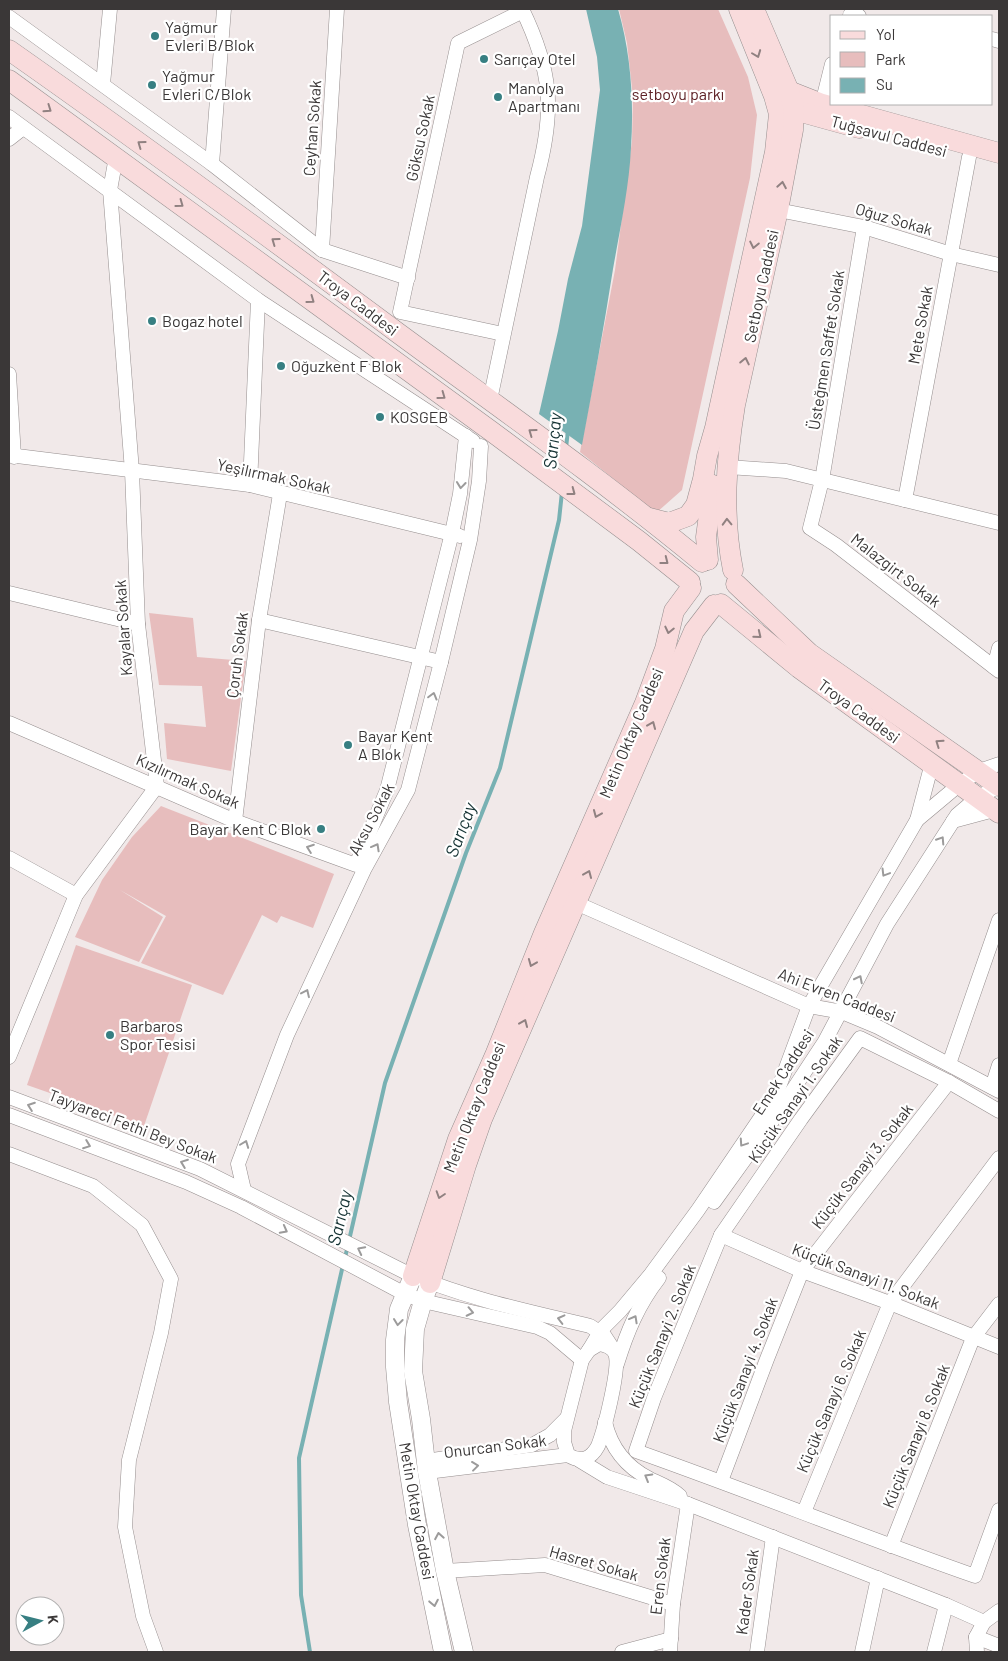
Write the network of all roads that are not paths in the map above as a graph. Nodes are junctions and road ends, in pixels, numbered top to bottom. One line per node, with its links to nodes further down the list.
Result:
1 (110, 9): 11 (street)
2 (224, 9): 20 (street)
3 (337, 9): 25 (street, Ceyhan Sokak)
4 (740, 9): 12 (main road, Setboyu Caddesi, one-way to 12)
5 (754, 9): 12 (main road, Setboyu Caddesi)
6 (522, 10): 28 (street, Göksu Sokak); 30 (street)
7 (9, 17): 11 (street)
8 (9, 50): 32 (main road, Troya Caddesi, one-way to 8)
9 (830, 72): 13 (street)
10 (9, 80): 18 (main road, Troya Caddesi, one-way to 18)
11 (103, 84): 20 (street)
12 (784, 103): 13 (main road); 19 (main road, Tuğsavul Caddesi); 23 (main road, Setboyu Caddesi, one-way to 12); 33 (main road, Setboyu Caddesi, one-way to 33)
13 (822, 104): 17 (main road)
14 (9, 117): 15 (street)
15 (23, 128): 16 (street); 22 (street)
16 (9, 139)
17 (999, 153)
18 (116, 157): 22 (street, Kayalar Sokak); 35 (main road, Troya Caddesi, one-way to 35)
19 (969, 157): 21 (main road, Tuğsavul Caddesi); 26 (street, Mete Sokak)
20 (212, 164): 25 (street)
21 (999, 164)
22 (110, 190): 29 (street); 38 (street, Kayalar Sokak)
23 (778, 210): 24 (street, Oğuz Sokak); 37 (main road, Setboyu Caddesi, one-way to 23)
24 (864, 227): 26 (street, Oğuz Sokak); 39 (street, Üsteğmen Saffet Sokak)
25 (322, 250): 28 (street)
26 (951, 254): 27 (street, Oğuz Sokak); 42 (street, Mete Sokak)
27 (999, 265)
28 (408, 278): 30 (street, Göksu Sokak)
29 (258, 300): 34 (street); 40 (street)
30 (503, 334): 32 (street)
31 (9, 374): 36 (street)
32 (495, 404): 43 (main road, Troya Caddesi, one-way to 32)
33 (715, 428): 43 (main road); 47 (main road)
34 (466, 436): 35 (street); 45 (street, Aksu Sokak, one-way to 45)
35 (486, 438): 46 (street, Aksu Sokak); 49 (main road, Troya Caddesi, one-way to 49)
36 (11, 456): 38 (street, Yeşilırmak Sokak)
37 (728, 467): 39 (street); 48 (main road, Setboyu Caddesi, one-way to 37)
38 (132, 471): 40 (street, Yeşilırmak Sokak); 53 (street, Kayalar Sokak)
39 (822, 480): 42 (street); 57 (street, Malazgirt Sokak)
40 (250, 485): 41 (street, Yeşilırmak Sokak)
41 (280, 494): 45 (street, Yeşilırmak Sokak); 52 (street, Çoruh Sokak)
42 (905, 500): 44 (street)
43 (641, 512): 47 (main road, Troya Caddesi)
44 (999, 523)
45 (452, 533): 46 (street, Yeşilırmak Sokak); 55 (street, Aksu Sokak)
46 (470, 540): 56 (street, Aksu Sokak)
47 (705, 561): 48 (main road); 49 (main road)
48 (735, 577): 51 (main road); 61 (main road, Troya Caddesi, one-way to 48)
49 (691, 585): 51 (main road); 90 (main road, Metin Oktay Caddesi, one-way to 90)
50 (9, 593): 53 (street)
51 (718, 605): 59 (main road, Troya Caddesi, one-way to 59); 73 (main road, Metin Oktay Caddesi, one-way to 51)
52 (259, 620): 55 (street); 68 (street, Çoruh Sokak)
53 (138, 624): 63 (street, Kayalar Sokak)
54 (999, 648): 57 (street)
55 (420, 657): 56 (street); 71 (street, Aksu Sokak)
56 (441, 662): 87 (street, Aksu Sokak, one-way to 56)
57 (997, 669)
58 (9, 723): 63 (street, Kızılırmak Sokak)
59 (932, 764): 62 (main road, Troya Caddesi); 67 (street)
60 (999, 764): 61 (street, Emek Caddesi)
61 (979, 771): 62 (street, Emek Caddesi); 64 (main road, Troya Caddesi)
62 (960, 784): 65 (main road, Troya Caddesi); 67 (street, Emek Caddesi)
63 (156, 786): 68 (street, Kızılırmak Sokak); 72 (street)
64 (999, 786): 65 (street, Emek Caddesi)
65 (977, 798): 66 (main road, Troya Caddesi); 69 (street, Emek Caddesi)
66 (997, 812): 69 (street)
67 (917, 820): 75 (street, Emek Caddesi, one-way to 75)
68 (235, 821): 71 (street, Kızılırmak Sokak, one-way to 68)
69 (953, 821): 76 (street, Emek Caddesi, one-way to 69)
70 (9, 858): 72 (street)
71 (356, 864)
72 (76, 895): 77 (street)
73 (576, 903): 75 (street, Ahi Evren Caddesi); 90 (main road, Metin Oktay Caddesi, one-way to 73)
74 (999, 920): 78 (street)
75 (809, 1006): 76 (street, Ahi Evren Caddesi); 94 (street, Emek Caddesi, one-way to 94)
76 (842, 1012): 78 (street, Ahi Evren Caddesi); 98 (street, Emek Caddesi, one-way to 76)
77 (9, 1057)
78 (949, 1064): 81 (street, Ahi Evren Caddesi)
79 (999, 1065): 81 (street)
80 (949, 1082): 83 (street, Küçük Sanayi 1. Sokak); 88 (street, Küçük Sanayi 1. Sokak); 89 (street, Küçük Sanayi 3. Sokak)
81 (996, 1089)
82 (9, 1098): 87 (street, Tayyareci Fethi Bey Sokak, one-way to 82)
83 (999, 1111)
84 (9, 1115): 91 (street, Tayyareci Fethi Bey Sokak, one-way to 91)
85 (9, 1154): 118 (street)
86 (999, 1158): 92 (street, Küçük Sanayi 6. Sokak)
87 (244, 1190): 90 (street, Tayyareci Fethi Bey Sokak, one-way to 87)
88 (722, 1235): 89 (street, Küçük Sanayi 11. Sokak); 103 (street, Küçük Sanayi 2. Sokak)
89 (802, 1271): 92 (street, Küçük Sanayi 11. Sokak); 103 (street, Küçük Sanayi 4. Sokak)
90 (418, 1283): 91 (street, Metin Oktay Caddesi); 94 (street, one-way to 90); 97 (street, one-way to 97); 102 (street, Metin Oktay Caddesi)
91 (403, 1293): 119 (street, Metin Oktay Caddesi, one-way to 119)
92 (890, 1303): 95 (street, Küçük Sanayi 11. Sokak); 106 (street, Küçük Sanayi 6. Sokak)
93 (999, 1304): 95 (street, Küçük Sanayi 8. Sokak)
94 (599, 1332): 97 (street, Emek Caddesi); 98 (street)
95 (973, 1338): 96 (street, Küçük Sanayi 11. Sokak); 108 (street, Küçük Sanayi 8. Sokak)
96 (999, 1347)
97 (585, 1355): 98 (street); 99 (street, Emek Caddesi)
98 (616, 1358): 100 (street, Emek Caddesi)
99 (567, 1418): 101 (street, Emek Caddesi); 102 (street, Onurcan Sokak)
100 (605, 1419): 101 (street, Emek Caddesi); 104 (street, one-way to 100)
101 (573, 1457): 102 (street, Onurcan Sokak, one-way to 101); 104 (street)
102 (427, 1467): 109 (street, Metin Oktay Caddesi, one-way to 102)
103 (721, 1481): 106 (street)
104 (688, 1504): 107 (street); 111 (street, Eren Sokak)
105 (999, 1510): 108 (street)
106 (804, 1512): 108 (street)
107 (772, 1537): 110 (street); 122 (street, Kader Sokak)
108 (891, 1546)
109 (445, 1571): 111 (street, Hasret Sokak); 120 (street, Metin Oktay Caddesi)
110 (878, 1578): 112 (street); 123 (street)
111 (673, 1604): 116 (street, Eren Sokak)
112 (946, 1605): 114 (street); 124 (street)
113 (999, 1611): 114 (street)
114 (984, 1622): 115 (street)
115 (976, 1637): 117 (street); 125 (street)
116 (671, 1646): 121 (street)
117 (999, 1646)
118 (156, 1652)
119 (443, 1652)
120 (464, 1652)
121 (622, 1652)
122 (757, 1652)
123 (862, 1652)
124 (934, 1652)
125 (977, 1652)

